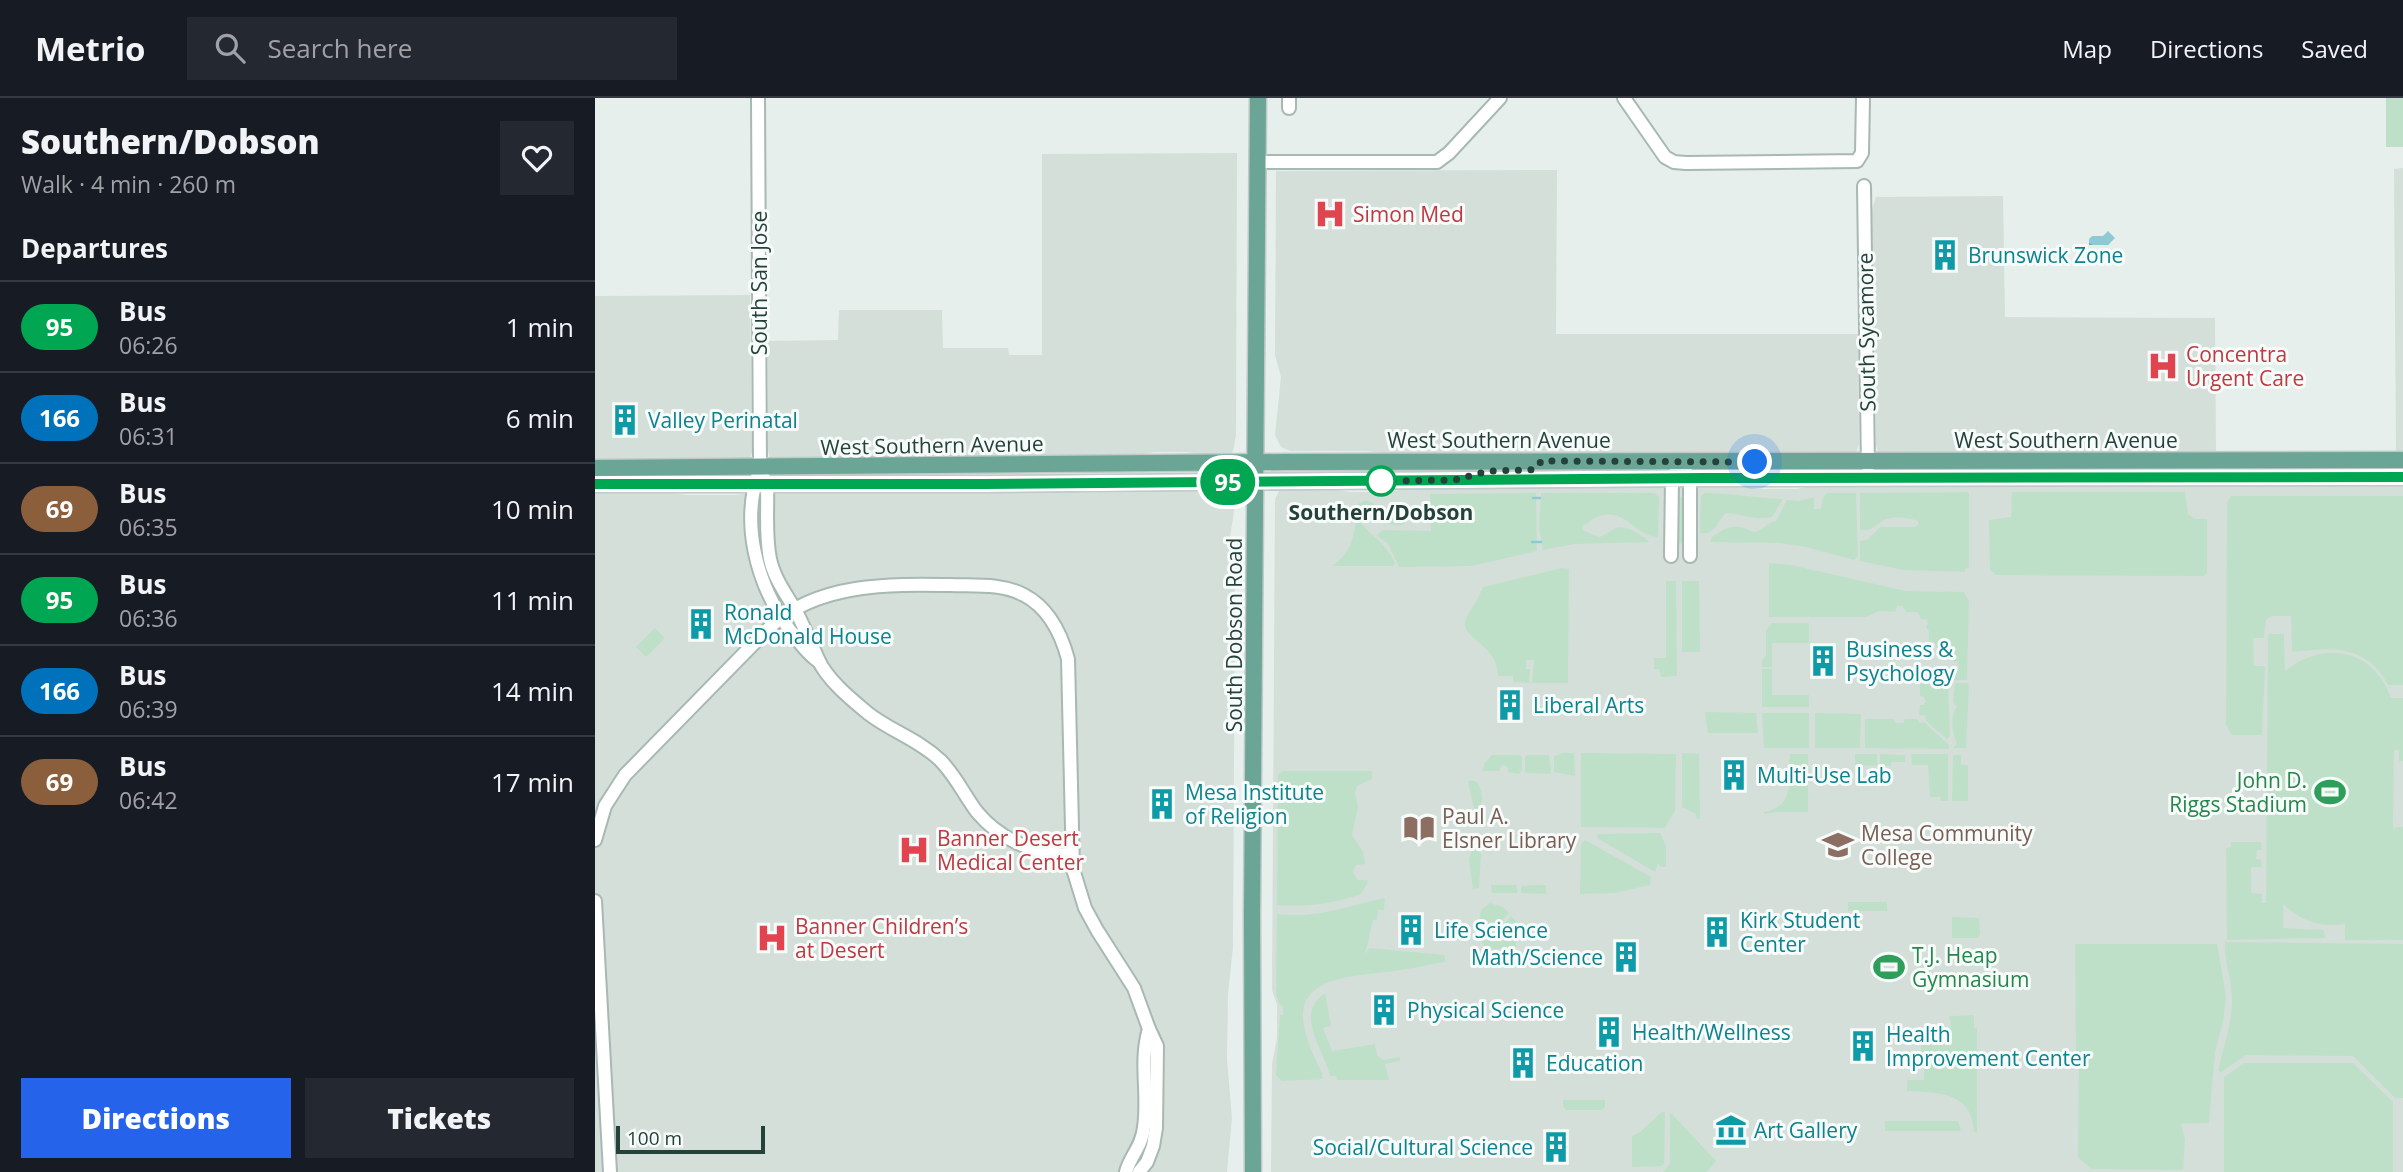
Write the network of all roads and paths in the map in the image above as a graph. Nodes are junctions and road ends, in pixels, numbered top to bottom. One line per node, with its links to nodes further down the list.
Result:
1 (758, 98): 14 (street, South San Jose)
2 (1258, 98): 6 (main road, South Dobson Road)
3 (1500, 98): 6 (street)
4 (1624, 98): 5 (street)
5 (1863, 98)
6 (1258, 162): 10 (main road, South Dobson Road)
7 (1864, 186): 15 (street, South Sycamore)
8 (2403, 460): 15 (main road, West Southern Avenue)
9 (1541, 461): 10 (main road, West Southern Avenue); 11 (main road, West Southern Avenue); 20 (main road)
10 (1256, 462): 12 (main road, West Southern Avenue); 21 (main road, South Dobson Road)
11 (1681, 462): 15 (main road, West Southern Avenue); 18 (street); 19 (street)
12 (1060, 465): 16 (main road, West Southern Avenue); 24 (main road)
13 (595, 468): 14 (main road, West Southern Avenue)
14 (760, 468): 16 (main road, West Southern Avenue); 23 (street)
15 (1868, 470): 17 (main road, West Southern Avenue); 19 (main road, West Southern Avenue)
16 (928, 475): 23 (main road, West Southern Avenue); 24 (main road, West Southern Avenue)
17 (2403, 477)
18 (1672, 478): 19 (main road, West Southern Avenue); 20 (main road, West Southern Avenue); 25 (street)
19 (1690, 478): 26 (street)
20 (1455, 480): 21 (main road, West Southern Avenue)
21 (1256, 482): 24 (main road, West Southern Avenue); 37 (main road, South Dobson Road)
22 (595, 484): 23 (main road, West Southern Avenue)
23 (761, 484): 27 (street); 28 (street)
24 (984, 484)
25 (1671, 556)
26 (1690, 556)
27 (794, 609): 28 (street); 29 (street); 31 (street)
28 (781, 617): 29 (street); 30 (street)
29 (818, 661): 31 (street)
30 (595, 840)
31 (1071, 855): 33 (street)
32 (595, 901): 34 (street)
33 (1149, 1030): 35 (street); 36 (street)
34 (610, 1172)
35 (1126, 1172)
36 (1139, 1172)
37 (1253, 1172)

